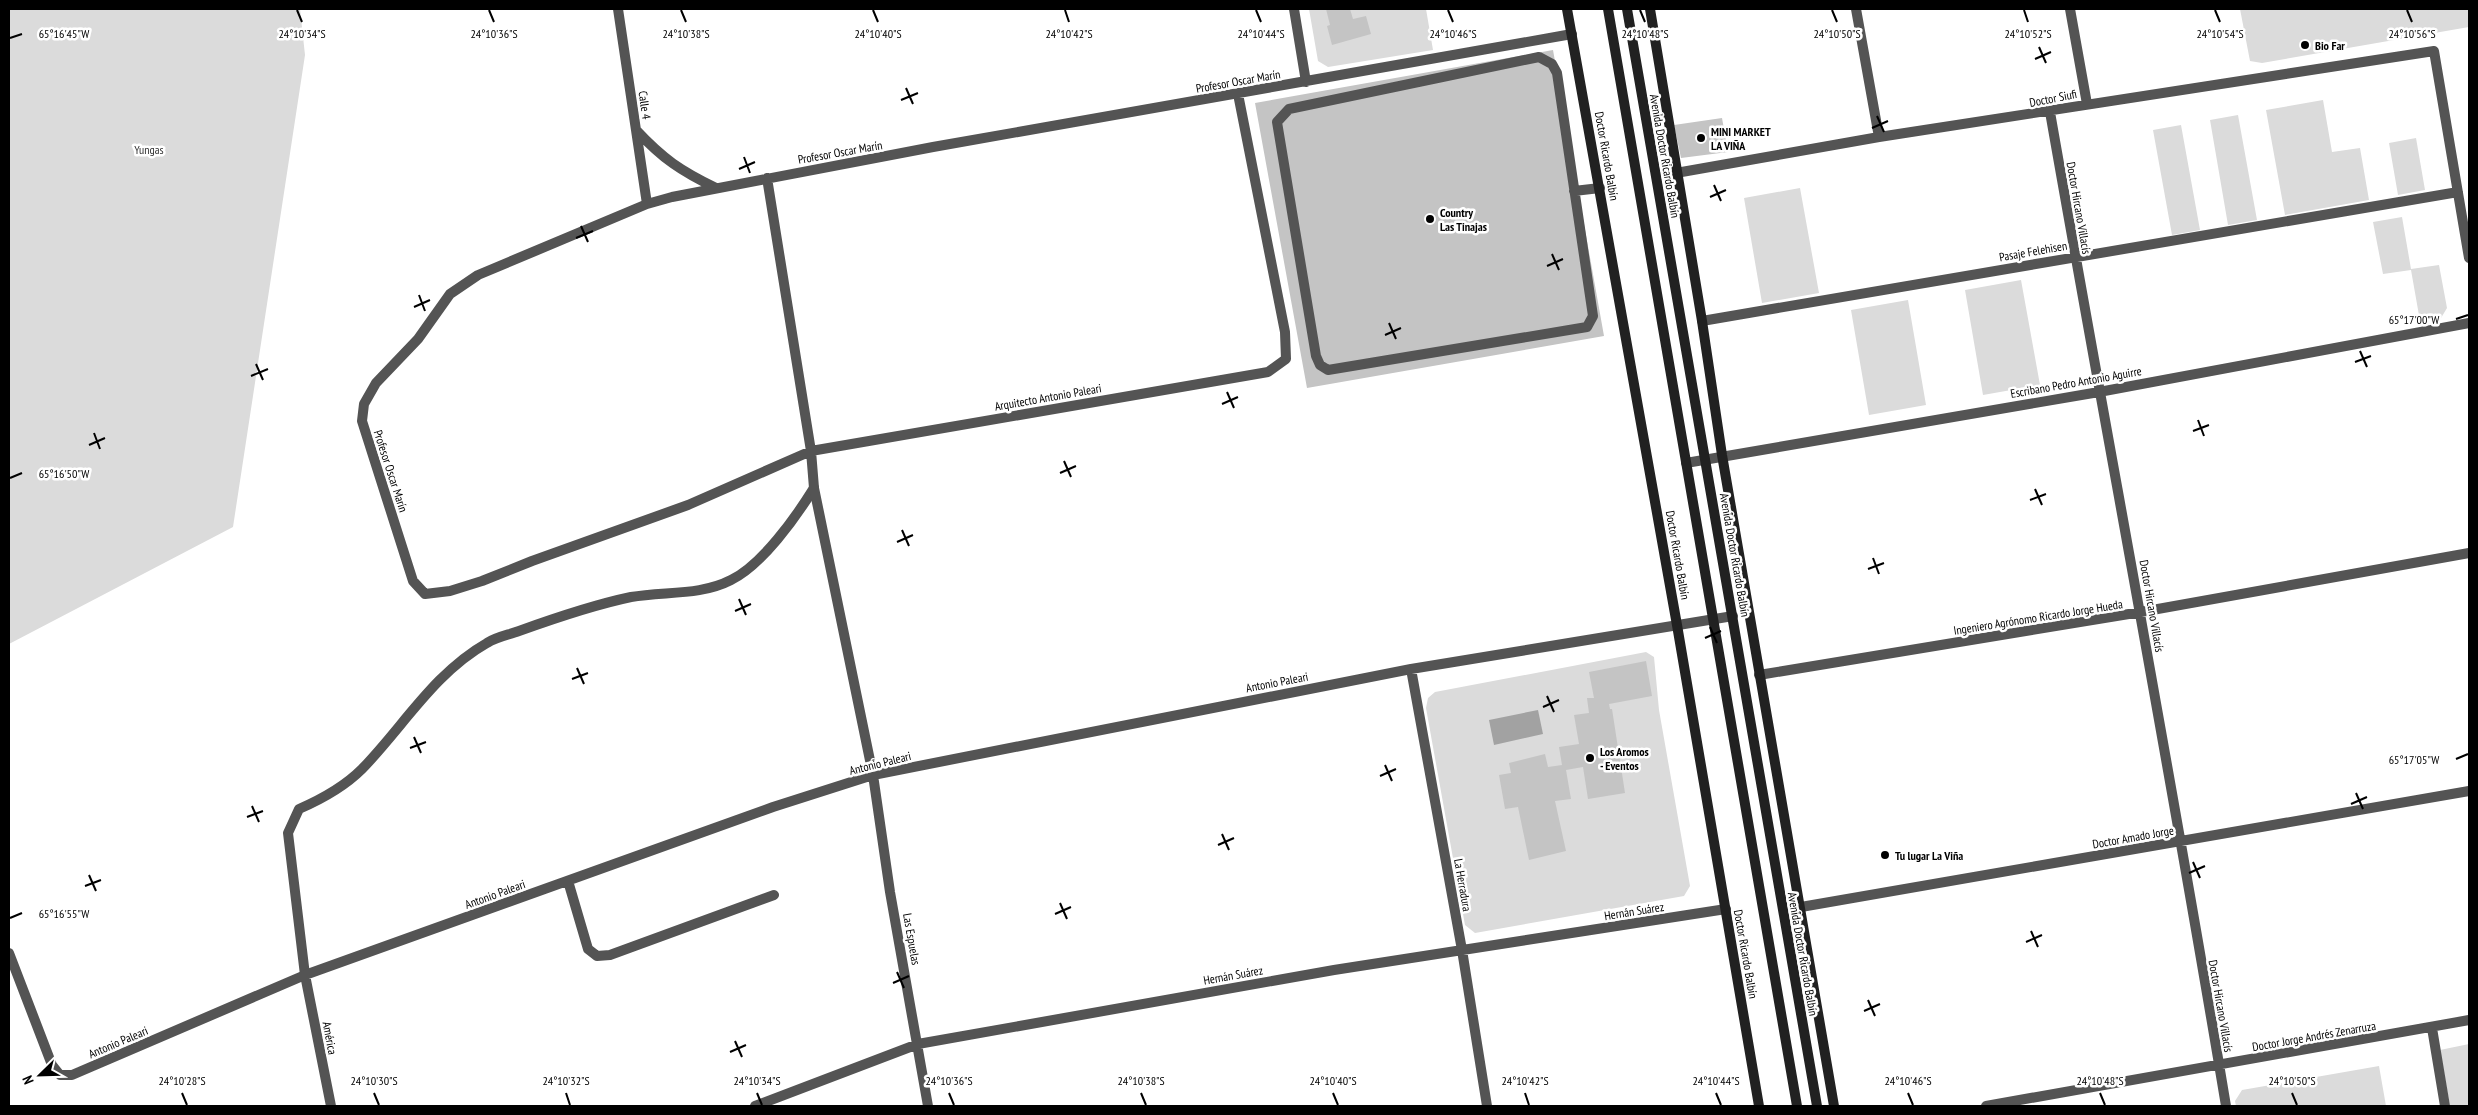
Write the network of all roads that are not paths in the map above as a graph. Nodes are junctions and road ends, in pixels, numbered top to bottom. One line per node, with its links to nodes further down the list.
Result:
1 (618, 9): 14 (street, Calle 4)
2 (1294, 9): 10 (street)
3 (1567, 9): 9 (street, Doctor Ricardo Balbín)
4 (1608, 9): 31 (street)
5 (1627, 9): 30 (street, Avenida Doctor Ricardo Balbín)
6 (1650, 9): 16 (street)
7 (1856, 9): 15 (street)
8 (2070, 9): 12 (street)
9 (1572, 34): 10 (street, Profesor Oscar Marín); 19 (street, Doctor Ricardo Balbín)
10 (1306, 82): 11 (street, Profesor Oscar Marín)
11 (1238, 94): 17 (street, Profesor Oscar Marín); 28 (street, Arquitecto Antonio Paleari)
12 (2087, 104): 13 (street, Doctor Siufi); 21 (street, Doctor Siufi)
13 (2050, 112): 15 (street, Doctor Siufi); 23 (street, Doctor Hircano Villacís)
14 (636, 130): 18 (street); 22 (street, Calle 4)
15 (1879, 137): 16 (street, Doctor Siufi)
16 (1676, 173): 25 (street)
17 (767, 178): 18 (street, Profesor Oscar Marín); 28 (street, Las Espuelas)
18 (716, 188): 22 (street, Profesor Oscar Marín)
19 (1600, 188): 20 (street); 38 (street, Doctor Ricardo Balbín)
20 (1574, 191): 20 (street)
21 (2458, 192): 23 (street, Pasaje Felehisen); 24 (street)
22 (647, 204): 34 (street, Profesor Oscar Marín)
23 (2075, 257): 25 (street, Pasaje Felehisen); 27 (street, Doctor Hircano Villacís)
24 (2469, 258)
25 (1702, 321): 29 (street)
26 (2469, 323): 27 (street, Escribano Pedro Antonio Aguirre)
27 (2098, 392): 29 (street, Escribano Pedro Antonio Aguirre); 35 (street, Doctor Hircano Villacís)
28 (811, 451): 32 (street, Las Espuelas); 34 (street, Arquitecto Antonio Paleari)
29 (1722, 455): 30 (street, Escribano Pedro Antonio Aguirre); 40 (street)
30 (1706, 459): 31 (street, Escribano Pedro Antonio Aguirre); 36 (street, Avenida Doctor Ricardo Balbín)
31 (1686, 463): 37 (street)
32 (814, 488): 41 (street, Las Espuelas); 50 (street, América)
33 (2469, 553): 35 (street, Ingeniero Agrónomo Ricardo Jorge Hueda)
34 (413, 582)
35 (2141, 612): 40 (street, Ingeniero Agrónomo Ricardo Jorge Hueda); 43 (street, Doctor Hircano Villacís)
36 (1733, 616): 37 (street, Antonio Paleari); 61 (street, Avenida Doctor Ricardo Balbín)
37 (1713, 619): 38 (street, Antonio Paleari); 60 (street)
38 (1677, 625): 39 (street, Antonio Paleari); 47 (street, Doctor Ricardo Balbín)
39 (1411, 669): 41 (street, Antonio Paleari); 48 (street, La Herradura)
40 (1759, 675): 46 (street)
41 (874, 775): 44 (street, Antonio Paleari); 53 (street, Las Espuelas)
42 (2469, 791): 43 (street, Doctor Amado Jorge)
43 (2180, 841): 46 (street, Doctor Amado Jorge); 54 (street, Doctor Hircano Villacís)
44 (568, 880): 45 (street); 50 (street, Antonio Paleari)
45 (774, 895)
46 (1801, 907): 62 (street)
47 (1726, 909): 48 (street, Hernán Suárez); 59 (street, Doctor Ricardo Balbín)
48 (1462, 950): 53 (street, Hernán Suárez); 58 (street, La Herradura)
49 (9, 953): 50 (street, Antonio Paleari)
50 (305, 976): 55 (street, América)
51 (2469, 1020): 52 (street, Doctor Jorge Andrés Zenarruza)
52 (2432, 1028): 54 (street, Doctor Jorge Andrés Zenarruza); 65 (street)
53 (918, 1044): 56 (street, Hernán Suárez); 57 (street, Las Espuelas)
54 (2219, 1066): 63 (street, Doctor Jorge Andrés Zenarruza); 64 (street, Doctor Hircano Villacís)
55 (331, 1106)
56 (756, 1106)
57 (928, 1106)
58 (1487, 1106)
59 (1759, 1106)
60 (1797, 1106)
61 (1817, 1106)
62 (1834, 1106)
63 (1986, 1106)
64 (2226, 1106)
65 (2445, 1106)

